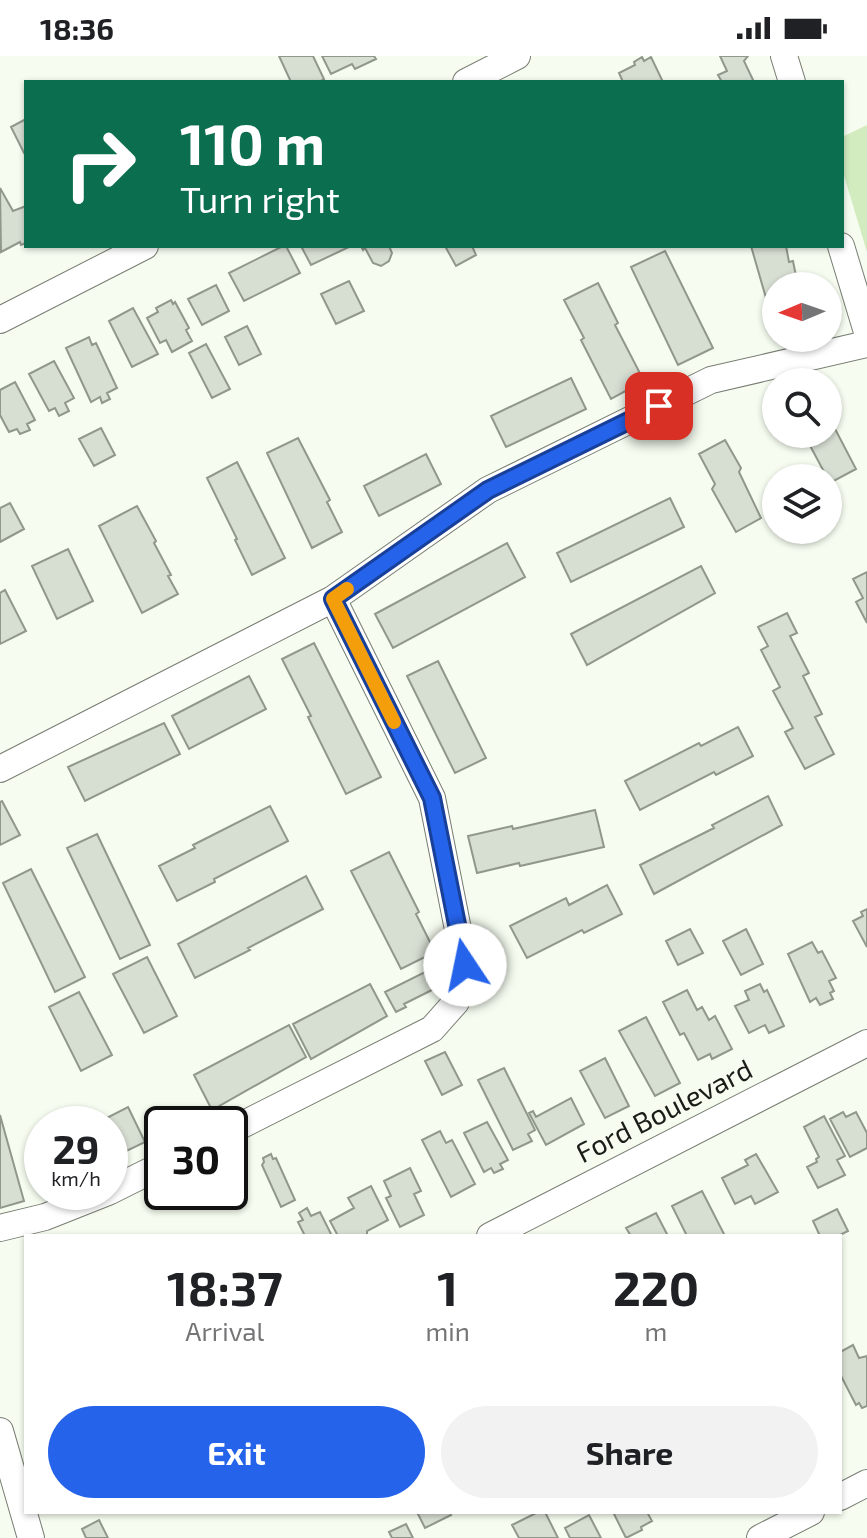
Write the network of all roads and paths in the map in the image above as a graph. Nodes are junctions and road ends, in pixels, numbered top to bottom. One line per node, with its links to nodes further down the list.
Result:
1 (517, 56): 3 (street)
2 (784, 56): 4 (street)
3 (470, 80)
4 (791, 80)
5 (141, 248): 7 (street)
6 (842, 248): 8 (street)
7 (0, 320)
8 (867, 332)
9 (867, 344): 10 (street)
10 (333, 599): 11 (street); 13 (street)
11 (0, 769)
12 (867, 1043): 16 (street, Ford Boulevard)
13 (248, 1122)
14 (62, 1210): 15 (street)
15 (0, 1228)
16 (494, 1234)
17 (0, 1431): 18 (street)
18 (14, 1481): 22 (street)
19 (867, 1483): 20 (street)
20 (842, 1496)
21 (807, 1514): 23 (street)
22 (31, 1538)
23 (760, 1538)

